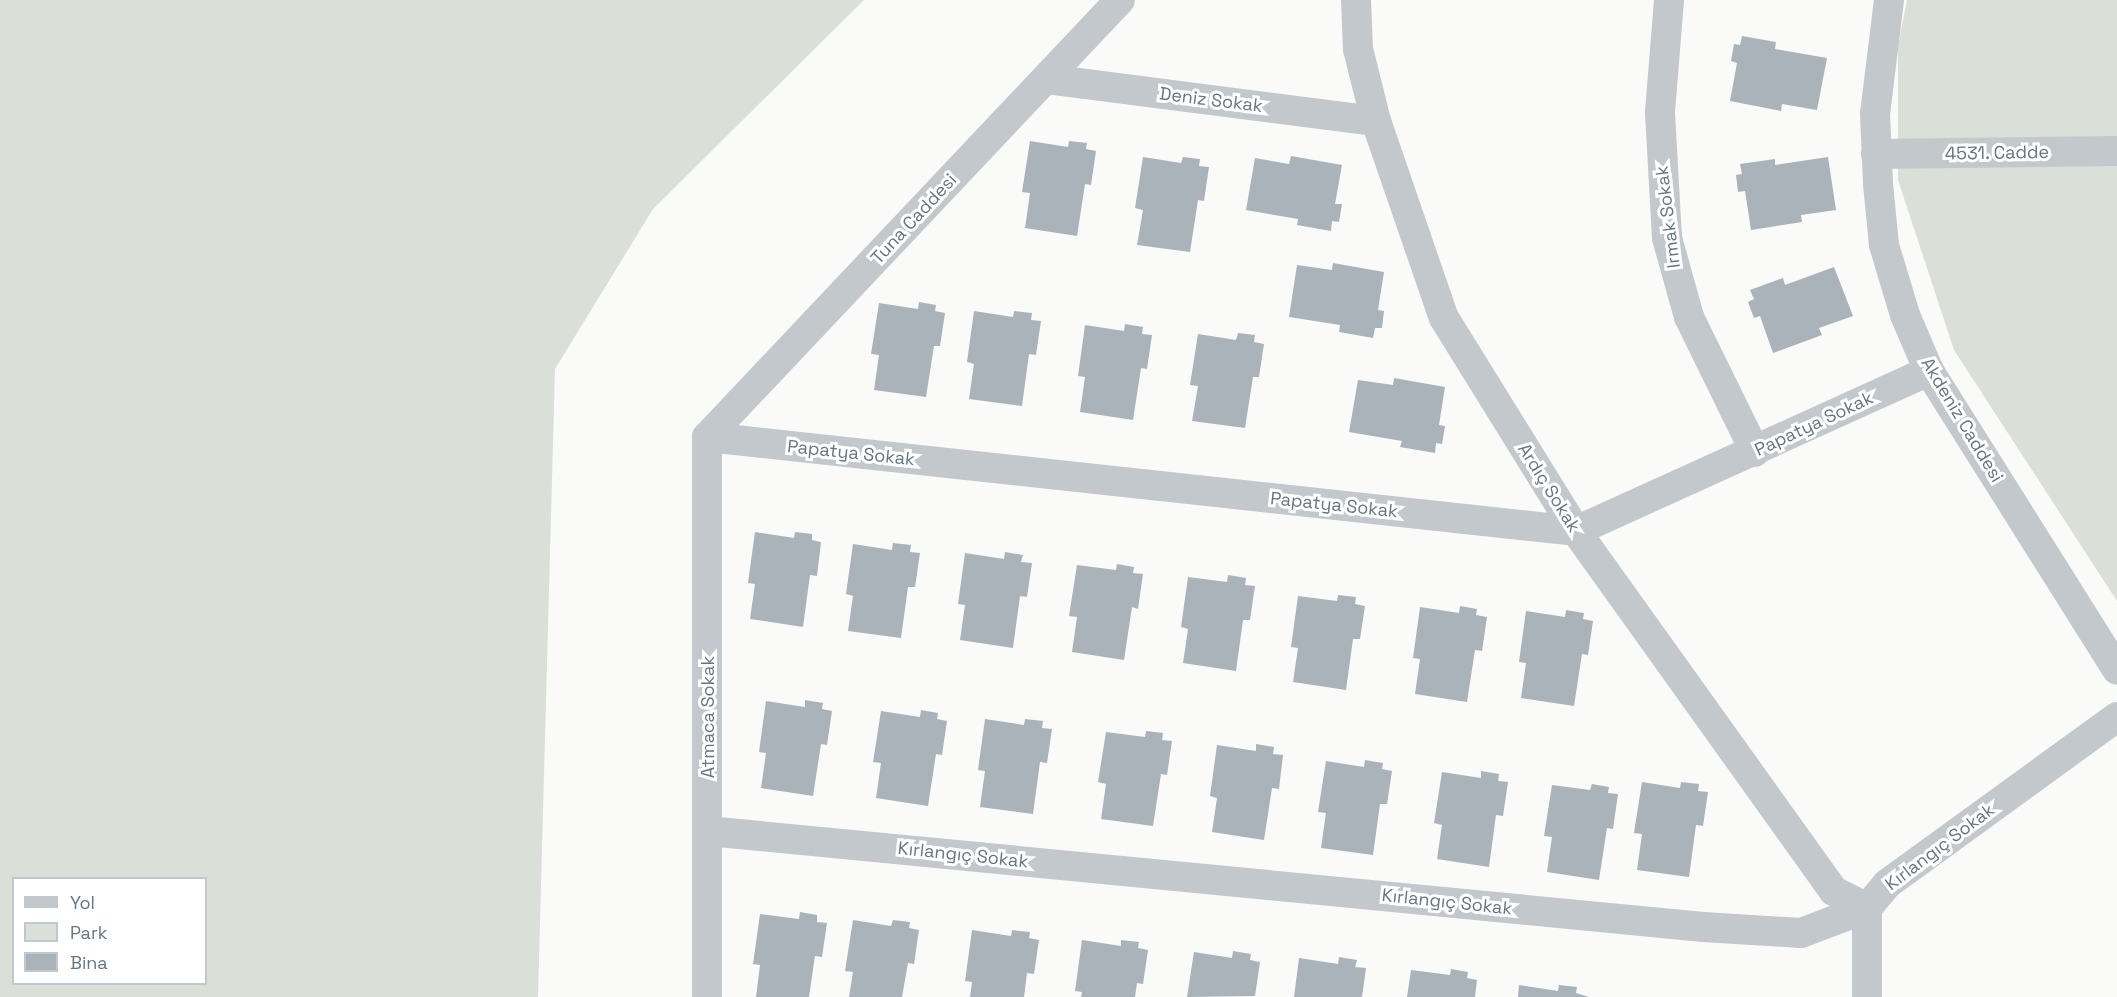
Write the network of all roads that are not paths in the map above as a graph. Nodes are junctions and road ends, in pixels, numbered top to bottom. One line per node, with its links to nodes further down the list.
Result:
1 (1120, 0): 5 (street, Tuna Caddesi)
2 (1356, 0): 6 (street, Ardıç Sokak)
3 (1670, 0): 11 (street, Irmak Sokak)
4 (1889, 0): 8 (street, Akdeniz Caddesi)
5 (1047, 79): 6 (street, Deniz Sokak); 10 (street, Tuna Caddesi)
6 (1376, 122): 12 (street, Ardıç Sokak)
7 (2117, 151): 8 (street, 4531. Cadde)
8 (1876, 154): 9 (street, Akdeniz Caddesi)
9 (1929, 371): 11 (street, Papatya Sokak); 13 (street, Akdeniz Caddesi)
10 (707, 437): 12 (street, Papatya Sokak); 15 (street, Atmaca Sokak)
11 (1755, 452): 12 (street, Papatya Sokak)
12 (1576, 531): 16 (street, Ardıç Sokak)
13 (2117, 670)
14 (2117, 717): 16 (street, Kırlangıç Sokak)
15 (708, 831): 16 (street, Kırlangıç Sokak); 17 (street, Atmaca Sokak)
16 (1867, 908): 18 (street)
17 (707, 997)
18 (1867, 997)

